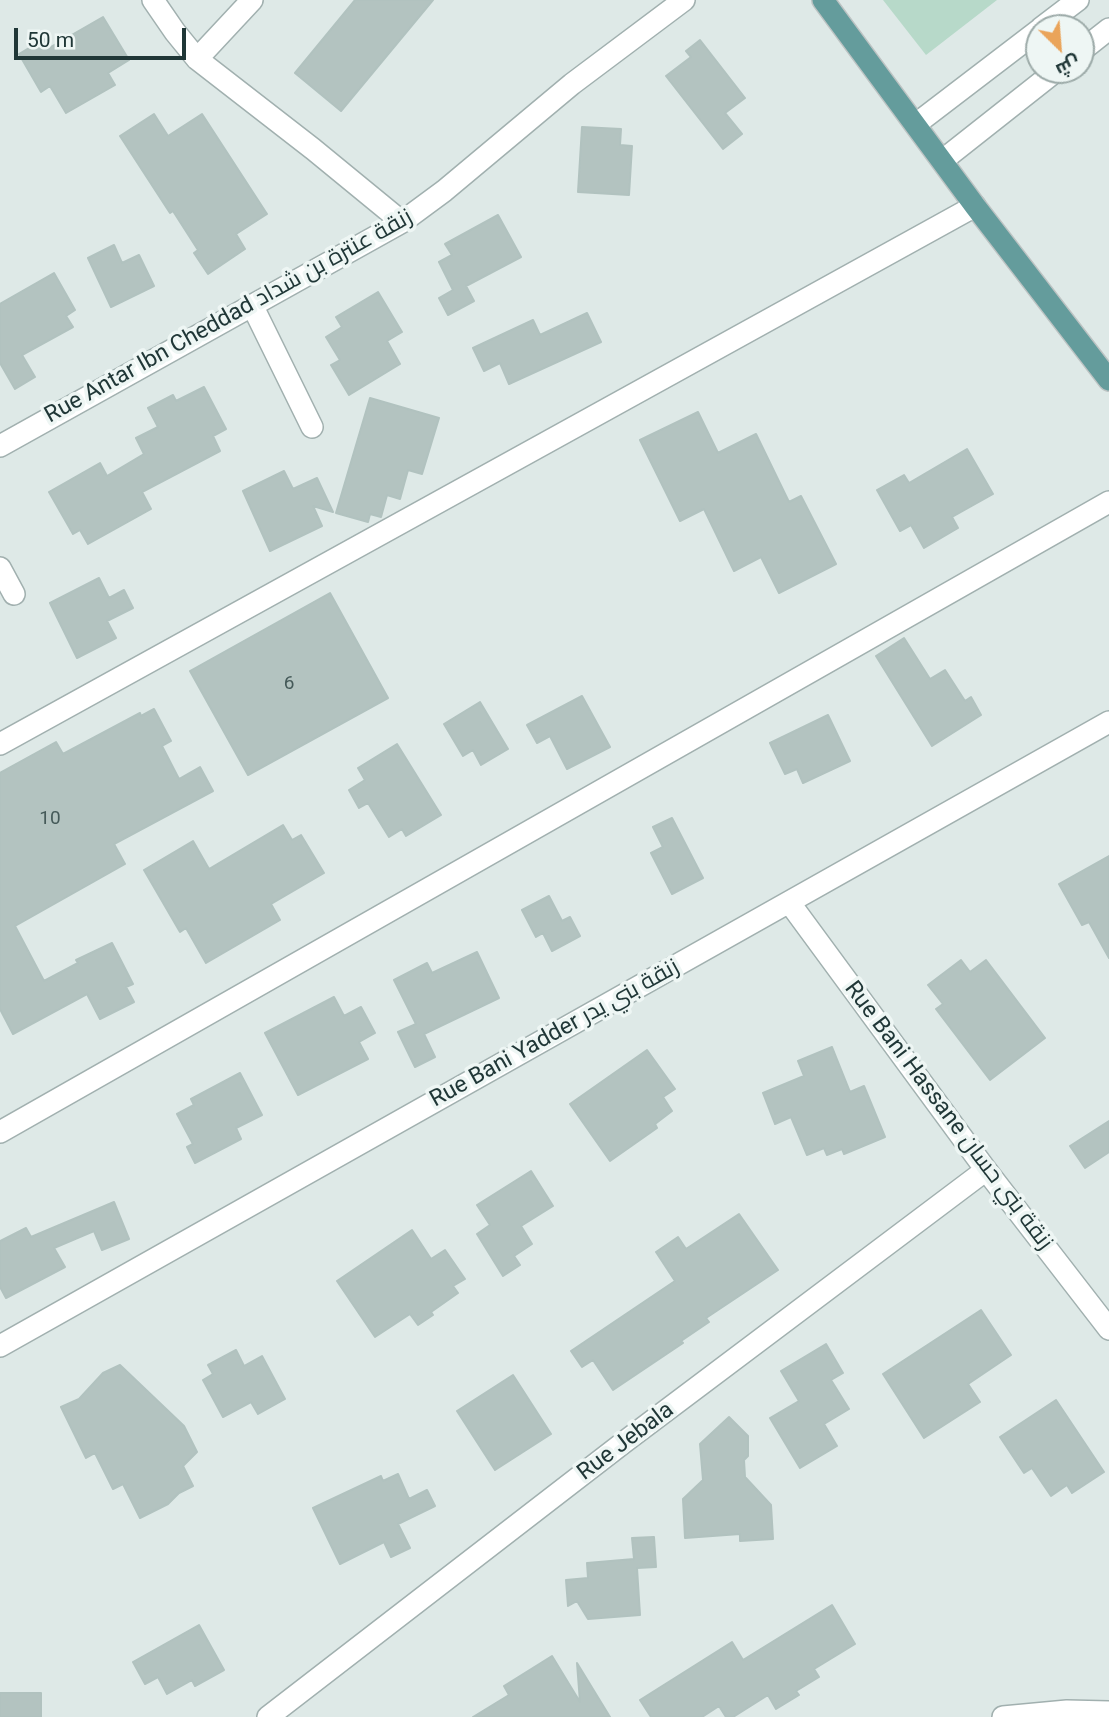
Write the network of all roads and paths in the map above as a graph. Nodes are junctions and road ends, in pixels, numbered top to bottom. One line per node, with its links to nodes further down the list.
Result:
1 (153, 0): 10 (street)
2 (252, 0): 10 (street)
3 (684, 0): 15 (street, Rue Antar Ibn Cheddad زنقة عنترة بن شداد)
4 (823, 0): 12 (main road)
5 (1078, 0): 6 (street)
6 (1060, 14)
7 (1109, 29): 9 (street)
8 (1025, 40): 12 (street)
9 (1095, 40)
10 (197, 59): 15 (street)
11 (1039, 84): 13 (street)
12 (916, 124): 13 (main road)
13 (943, 160): 14 (main road)
14 (975, 206): 17 (main road); 24 (street)
15 (402, 222): 16 (street, Rue Antar Ibn Cheddad زنقة عنترة بن شداد)
16 (252, 305): 18 (street); 19 (street, Rue Antar Ibn Cheddad زنقة عنترة بن شداد)
17 (1109, 380)
18 (312, 427)
19 (0, 446)
20 (1109, 502): 26 (street)
21 (0, 568): 22 (street)
22 (14, 594)
23 (1109, 722): 25 (street, Rue Bani Yadder زنقة بني يدر)
24 (0, 744)
25 (789, 902): 27 (street, Rue Bani Hassane زنقة بني حسان); 29 (street, Rue Bani Yadder زنقة بني يدر)
26 (0, 1132)
27 (986, 1170): 28 (street, Rue Bani Hassane زنقة بني حسان); 31 (street, Rue Jebala)
28 (1109, 1329)
29 (0, 1346)
30 (1109, 1712): 32 (street)
31 (276, 1714)
32 (1003, 1717)

